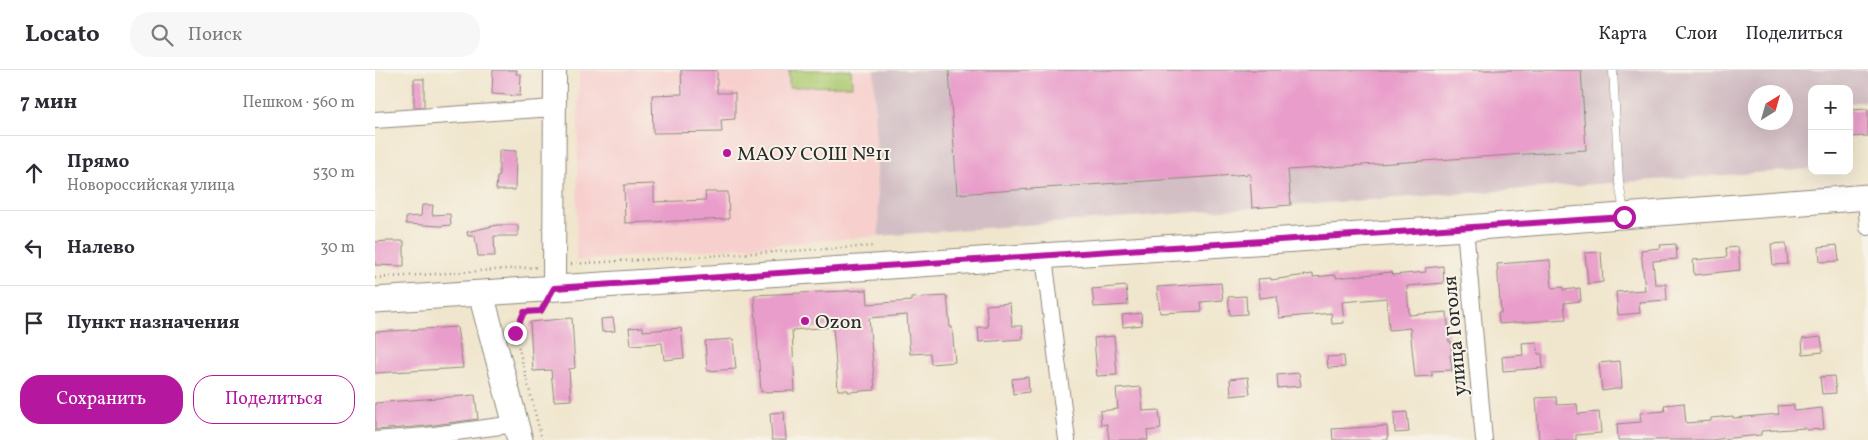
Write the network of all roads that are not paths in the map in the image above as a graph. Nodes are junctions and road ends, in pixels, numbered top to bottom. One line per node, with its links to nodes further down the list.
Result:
1 (555, 70): 3 (main road)
2 (1613, 70): 6 (lane)
3 (554, 108): 4 (street); 10 (main road)
4 (375, 120)
5 (1867, 197): 6 (main road); 7 (street)
6 (1624, 217): 8 (main road)
7 (1868, 227)
8 (1465, 228): 9 (main road); 16 (street, улица Гоголя)
9 (1044, 256): 10 (main road); 15 (street)
10 (554, 288): 11 (main road)
11 (481, 294): 12 (main road); 13 (main road)
12 (375, 300)
13 (517, 432): 14 (street)
14 (375, 440)
15 (1067, 440)
16 (1484, 440)

